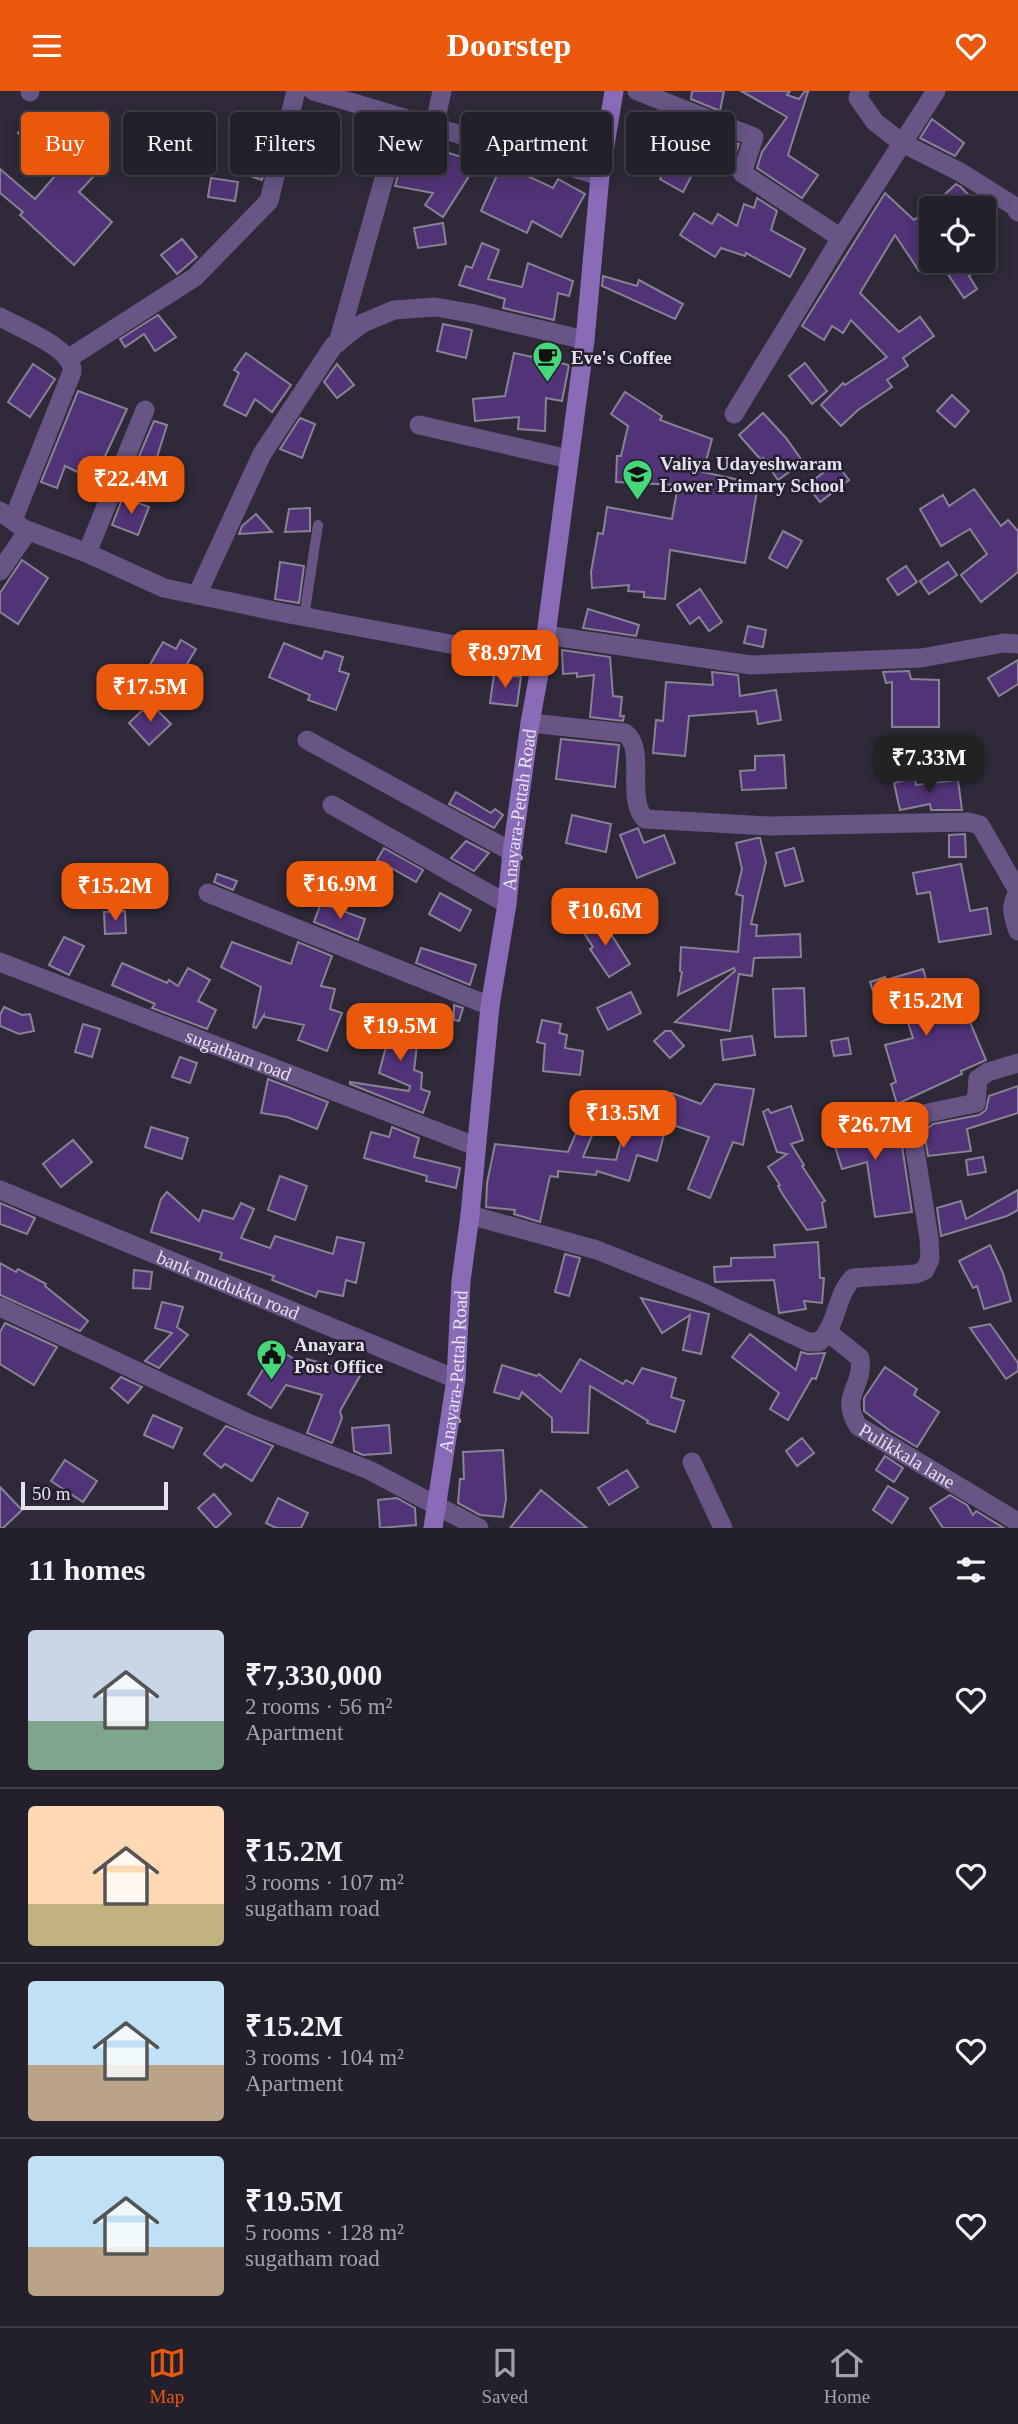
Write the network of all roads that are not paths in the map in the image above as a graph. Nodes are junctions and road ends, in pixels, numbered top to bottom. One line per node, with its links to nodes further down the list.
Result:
1 (296, 91): 19 (street)
2 (313, 91): 8 (street)
3 (442, 91): 9 (street)
4 (614, 91): 13 (main road, Anayara-Pettah Road)
5 (637, 91): 15 (street)
6 (860, 91): 11 (street)
7 (936, 91): 11 (street)
8 (381, 112)
9 (437, 112)
10 (447, 131): 13 (street)
11 (902, 143): 14 (street); 15 (street)
12 (385, 175): 18 (street)
13 (600, 176): 17 (main road, Anayara-Pettah Road)
14 (1018, 212)
15 (841, 238): 21 (street)
16 (0, 317): 19 (street)
17 (585, 340): 18 (street); 23 (main road, Anayara-Pettah Road)
18 (338, 343): 28 (street)
19 (69, 358): 24 (street)
20 (145, 410): 26 (street)
21 (734, 414)
22 (419, 425): 23 (street)
23 (569, 459): 30 (main road, Anayara-Pettah Road)
24 (16, 523): 26 (street); 27 (street)
25 (318, 525): 29 (lane)
26 (86, 553): 28 (street)
27 (0, 571)
28 (197, 595): 29 (street)
29 (304, 617): 32 (street)
30 (546, 635): 31 (street); 32 (main road, Anayara-Pettah Road)
31 (1016, 639)
32 (541, 661): 33 (main road, Anayara-Pettah Road)
33 (530, 723): 36 (main road, Anayara-Pettah Road); 38 (street)
34 (307, 740): 36 (street)
35 (332, 805): 39 (street)
36 (512, 852): 39 (main road, Anayara-Pettah Road)
37 (208, 893): 42 (street)
38 (1018, 893): 40 (street)
39 (508, 904): 42 (main road, Anayara-Pettah Road)
40 (1018, 931)
41 (0, 962): 44 (street, sugatham road)
42 (490, 1006): 44 (main road, Anayara-Pettah Road)
43 (1018, 1063): 48 (street)
44 (475, 1146): 46 (main road, Anayara-Pettah Road)
45 (0, 1190): 49 (street, bank mudukku road)
46 (470, 1215): 48 (street); 49 (main road, Anayara-Pettah Road)
47 (0, 1307): 51 (street)
48 (829, 1333): 52 (street, Pulikkala lane)
49 (456, 1379): 51 (main road, Anayara-Pettah Road)
50 (692, 1462): 55 (street)
51 (436, 1506): 53 (main road, Anayara-Pettah Road); 54 (street)
52 (1018, 1522)
53 (433, 1528)
54 (480, 1528)
55 (723, 1528)

